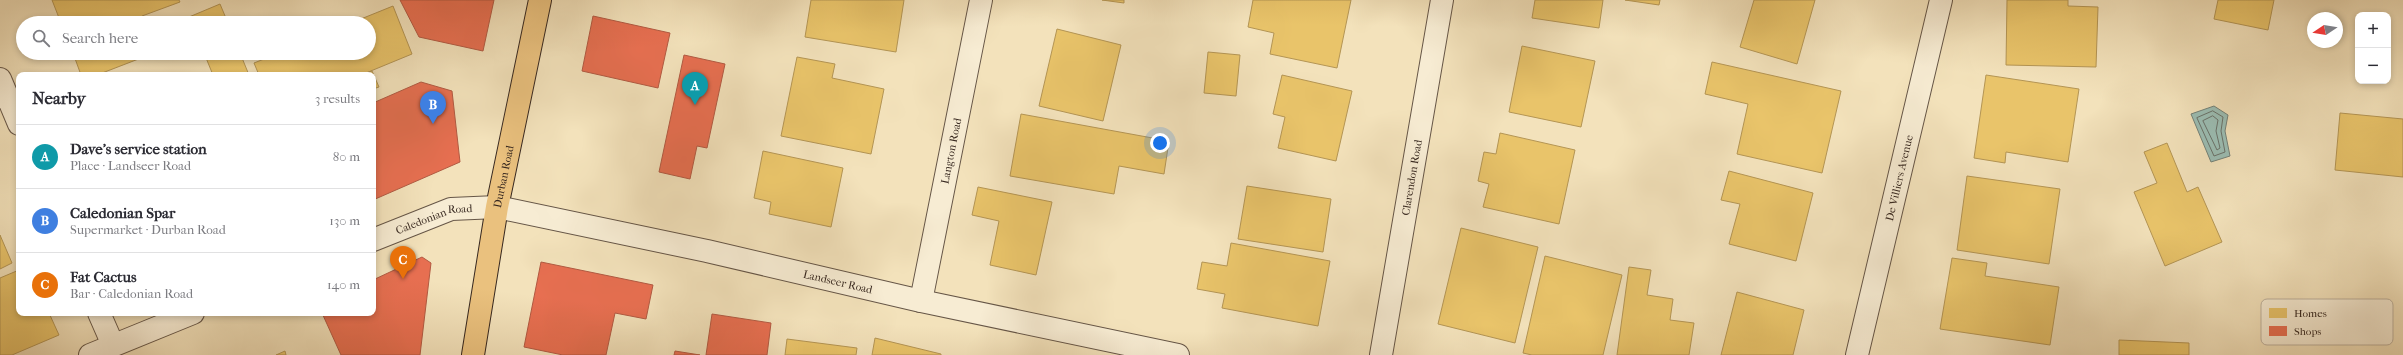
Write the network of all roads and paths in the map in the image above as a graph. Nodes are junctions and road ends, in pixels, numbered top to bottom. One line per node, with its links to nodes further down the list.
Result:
1 (540, 0): 7 (main road, Durban Road)
2 (981, 0): 9 (street, Langton Road)
3 (1442, 0): 16 (street, Clarendon Road)
4 (1941, 0): 17 (street, De Villiers Avenue)
5 (0, 79): 6 (street)
6 (16, 117)
7 (497, 207): 8 (street, Caledonian Road); 9 (street, Landseer Road); 14 (main road, Durban Road)
8 (376, 239)
9 (921, 301): 15 (street, Landseer Road)
10 (100, 316): 12 (street)
11 (186, 316): 12 (street)
12 (113, 345): 13 (street)
13 (90, 355)
14 (473, 355)
15 (1178, 355)
16 (1381, 355)
17 (1856, 355)

